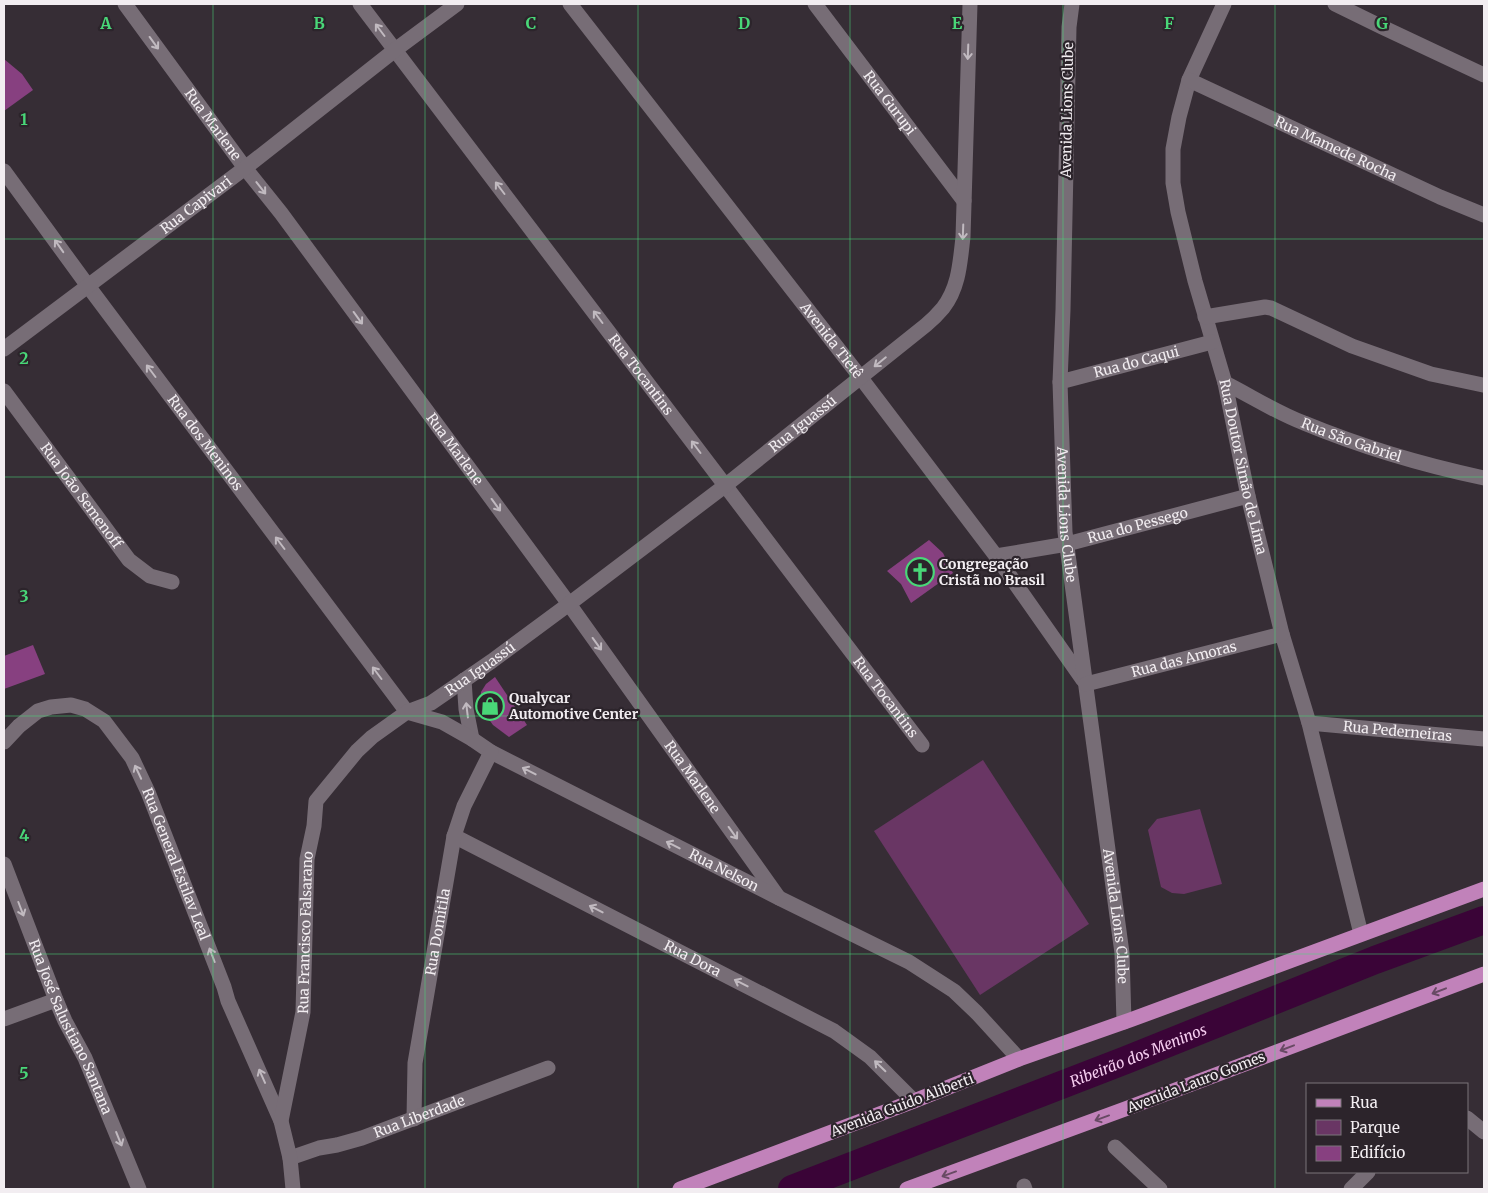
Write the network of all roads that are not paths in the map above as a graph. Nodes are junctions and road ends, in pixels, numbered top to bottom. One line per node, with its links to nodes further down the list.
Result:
1 (125, 4): 13 (street, Rua Marlene, one-way to 13)
2 (360, 4): 10 (street, Rua Tocantins, one-way to 2)
3 (457, 4): 10 (street, Rua Capivari)
4 (570, 4): 21 (street, Avenida Tietê)
5 (815, 4): 15 (street, Rua Gurupi)
6 (970, 4): 15 (street, Rua Iguassú, one-way to 15)
7 (1072, 4): 22 (street, Avenida Lions Clube)
8 (1224, 4): 12 (street, Rua Doutor Simão de Lima)
9 (1335, 4): 11 (street)
10 (395, 50): 13 (street, Rua Capivari); 27 (street, Rua Tocantins, one-way to 10)
11 (1484, 74)
12 (1189, 80): 16 (street, Rua Mamede Rocha); 18 (street, Rua Doutor Simão de Lima)
13 (245, 168): 17 (street, Rua Capivari); 32 (street, Rua Marlene, one-way to 32)
14 (4, 171): 17 (street, Rua dos Meninos, one-way to 14)
15 (964, 201): 21 (street, Rua Iguassú, one-way to 21)
16 (1484, 215)
17 (88, 286): 20 (street, Rua Capivari); 36 (street, Rua dos Meninos, one-way to 17)
18 (1205, 317): 19 (street, Rua Doutor Simão de Lima); 24 (street)
19 (1212, 342): 22 (street, Rua do Caqui); 23 (street, Rua Doutor Simão de Lima)
20 (4, 349)
21 (862, 378): 27 (street, Rua Iguassú); 30 (street, Avenida Tietê)
22 (1060, 382): 29 (street, Avenida Lions Clube)
23 (1225, 383): 26 (street, Rua São Gabriel); 28 (street, Rua Doutor Simão de Lima)
24 (1483, 385)
25 (4, 391): 31 (street, Rua João Semenoff)
26 (1484, 478)
27 (726, 485): 32 (street, Rua Iguassú); 41 (street, Rua Tocantins)
28 (1248, 496): 29 (street, Rua do Pessego); 33 (street, Rua Doutor Simão de Lima)
29 (1067, 544): 30 (street, Rua do Pessego); 35 (street, Avenida Lions Clube)
30 (996, 556): 35 (street, Avenida Tietê)
31 (172, 582)
32 (569, 604): 34 (street, Rua Iguassú); 46 (street, Rua Marlene, one-way to 46)
33 (1282, 634): 35 (street, Rua das Amoras); 37 (street, Rua Doutor Simão de Lima)
34 (464, 680): 36 (street, Rua Iguassú); 38 (street, one-way to 34)
35 (1086, 684): 51 (street, Avenida Lions Clube)
36 (407, 712): 38 (street, Rua Nelson); 57 (street, Rua Francisco Falsarano)
37 (1310, 723): 39 (street, Rua Pederneiras); 47 (street, Rua Doutor Simão de Lima)
38 (472, 739): 42 (street, Rua Nelson)
39 (1484, 739)
40 (4, 742): 57 (street, Rua General Estilav Leal, one-way to 40)
41 (922, 745)
42 (491, 752): 43 (street, Rua Domitila); 46 (street, Rua Nelson, one-way to 42)
43 (454, 836): 54 (street, Rua Dora, one-way to 43); 55 (street, Rua Domitila)
44 (4, 864): 49 (street, Rua José Salustiano Santana, one-way to 49)
45 (1484, 889): 47 (main road)
46 (779, 898): 52 (street, Rua Nelson)
47 (1361, 934): 51 (main road)
48 (1484, 974): 65 (main road, Avenida Lauro Gomes, one-way to 65)
49 (56, 1000): 50 (street); 62 (street, Rua José Salustiano Santana, one-way to 62)
50 (4, 1020)
51 (1124, 1022): 52 (main road, Avenida Guido Aliberti)
52 (1019, 1059): 54 (main road, Avenida Guido Aliberti)
53 (548, 1068): 55 (street, Rua Liberdade)
54 (914, 1101): 64 (main road, Avenida Guido Aliberti)
55 (414, 1119): 60 (street, Rua Liberdade)
56 (1468, 1119): 58 (street)
57 (281, 1121): 60 (street, Rua Francisco Falsarano)
58 (1484, 1132)
59 (1115, 1147): 66 (street)
60 (290, 1158): 63 (street, Rua Francisco Falsarano)
61 (1367, 1173): 67 (street)
62 (139, 1189)
63 (293, 1189)
64 (680, 1189)
65 (907, 1189)
66 (1160, 1189)
67 (1351, 1189)

